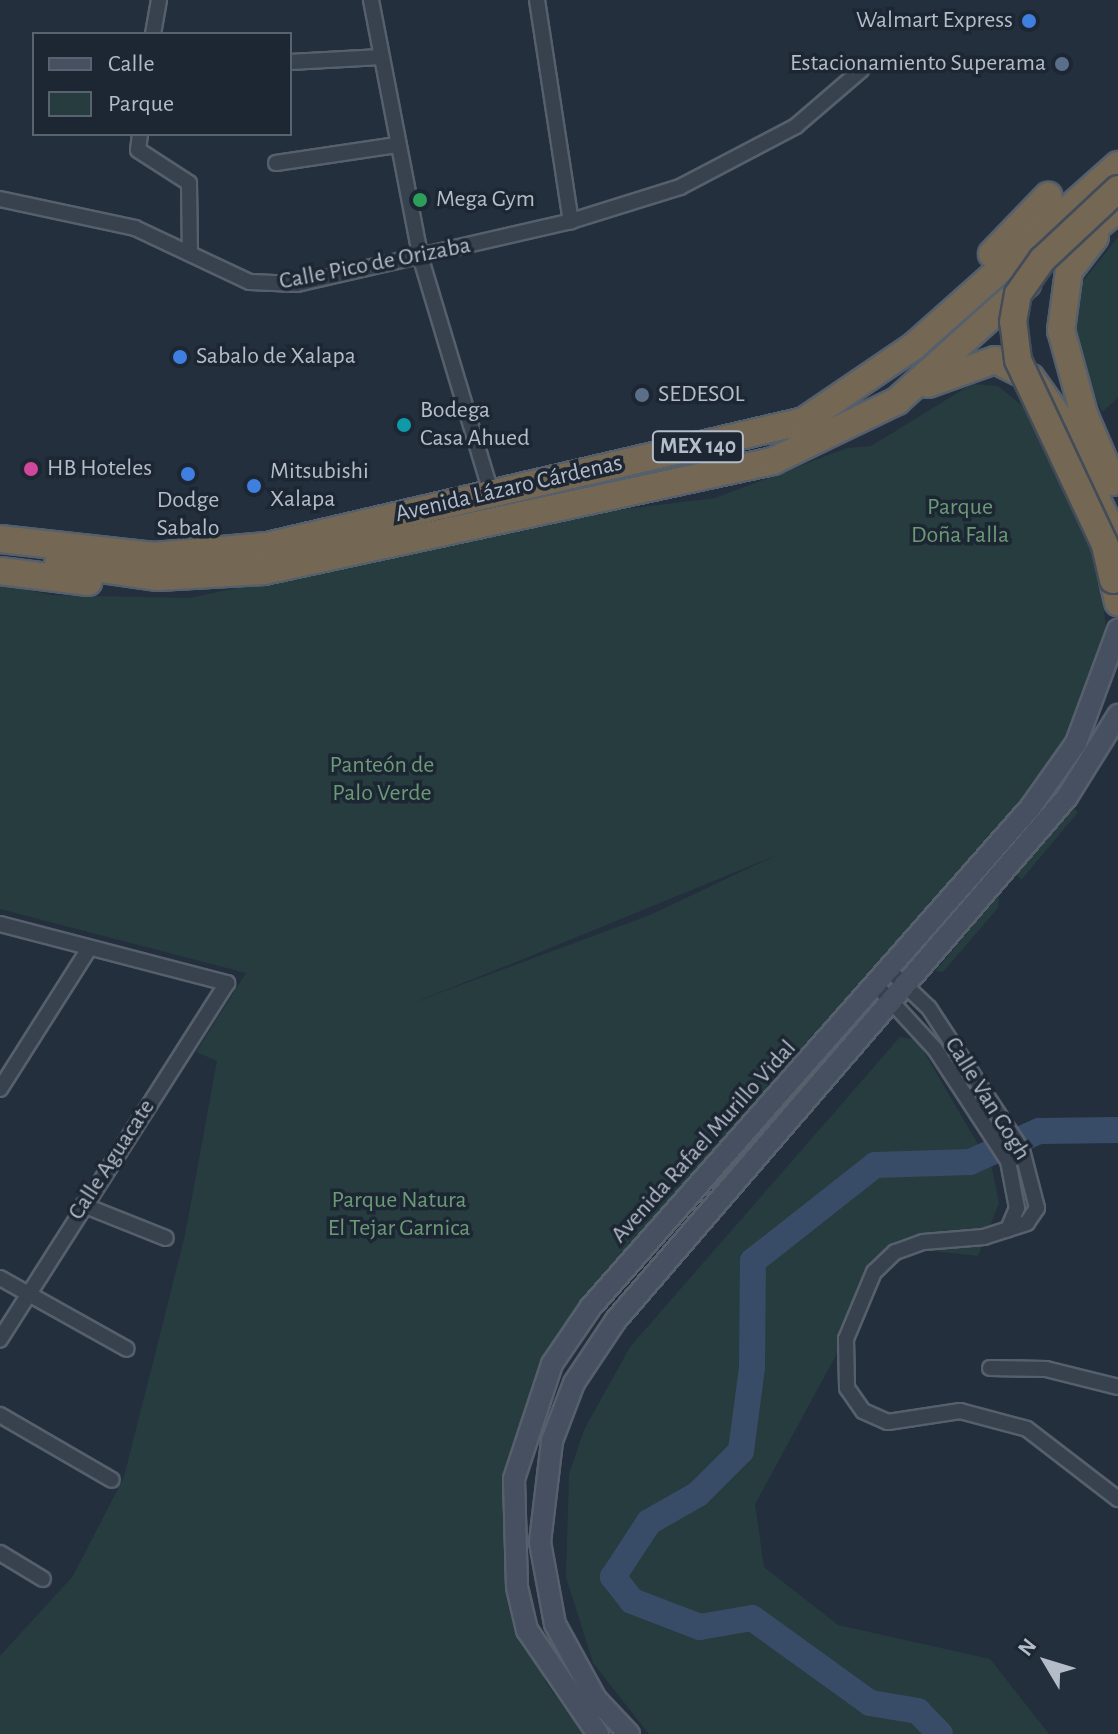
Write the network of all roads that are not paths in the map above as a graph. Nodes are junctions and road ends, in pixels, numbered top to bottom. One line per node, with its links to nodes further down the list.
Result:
1 (159, 0): 4 (street)
2 (371, 0): 5 (street)
3 (537, 0): 15 (street)
4 (153, 32)
5 (381, 57): 6 (street); 9 (street)
6 (292, 62)
7 (861, 70): 15 (street, Calle Pico de Orizaba)
8 (140, 136): 16 (street)
9 (397, 145): 10 (street); 17 (street)
10 (276, 163)
11 (1118, 165): 18 (highway, Avenida Lázaro Cárdenas / MEX 140)
12 (1048, 196): 18 (highway)
13 (0, 199): 16 (street, Calle Pico de Orizaba)
14 (1116, 204): 19 (highway, Avenida Lázaro Cárdenas / MEX 140); 20 (highway); 29 (highway, bridge)
15 (571, 221): 17 (street, Calle Pico de Orizaba)
16 (190, 251): 17 (street, Calle Pico de Orizaba)
17 (421, 259): 21 (street)
18 (913, 347): 21 (highway, Avenida Lázaro Cárdenas / MEX 140)
19 (897, 401): 24 (highway); 28 (highway, Avenida Lázaro Cárdenas / MEX 140)
20 (1115, 489)
21 (491, 492): 26 (highway, Avenida Lázaro Cárdenas / MEX 140)
22 (0, 522): 26 (highway)
23 (0, 539): 26 (highway, Avenida Lázaro Cárdenas / MEX 140)
24 (1118, 545)
25 (0, 552): 28 (highway, Avenida Lázaro Cárdenas / MEX 140)
26 (195, 555)
27 (0, 571): 28 (highway)
28 (158, 577)
29 (1116, 591)
30 (1118, 630): 34 (main road, Avenida Rafael Murillo Vidal)
31 (1118, 715): 34 (main road, Avenida Rafael Murillo Vidal)
32 (0, 924): 33 (street)
33 (89, 949): 38 (street); 40 (street, Calle Aguacate)
34 (892, 982): 35 (main road, Avenida Rafael Murillo Vidal); 36 (street, Calle Van Gogh); 54 (main road, Avenida Rafael Murillo Vidal)
35 (892, 1003): 37 (street, Calle Van Gogh); 55 (main road, Avenida Rafael Murillo Vidal)
36 (950, 1039): 37 (street); 39 (street, Calle Van Gogh)
37 (935, 1049): 39 (street, Calle Van Gogh)
38 (0, 1089)
39 (1003, 1137): 41 (street, Calle Van Gogh); 41 (street, Calle Van Gogh)
40 (83, 1205): 42 (street); 44 (street, Calle Aguacate)
41 (1008, 1229): 51 (street)
42 (166, 1238)
43 (0, 1278): 44 (street)
44 (27, 1294): 45 (street, Calle Aguacate); 46 (street)
45 (0, 1340)
46 (127, 1349)
47 (990, 1368): 48 (street)
48 (1118, 1387)
49 (0, 1415): 50 (street)
50 (112, 1480)
51 (1118, 1499)
52 (0, 1553): 53 (street)
53 (43, 1579)
54 (598, 1734)
55 (629, 1734)

